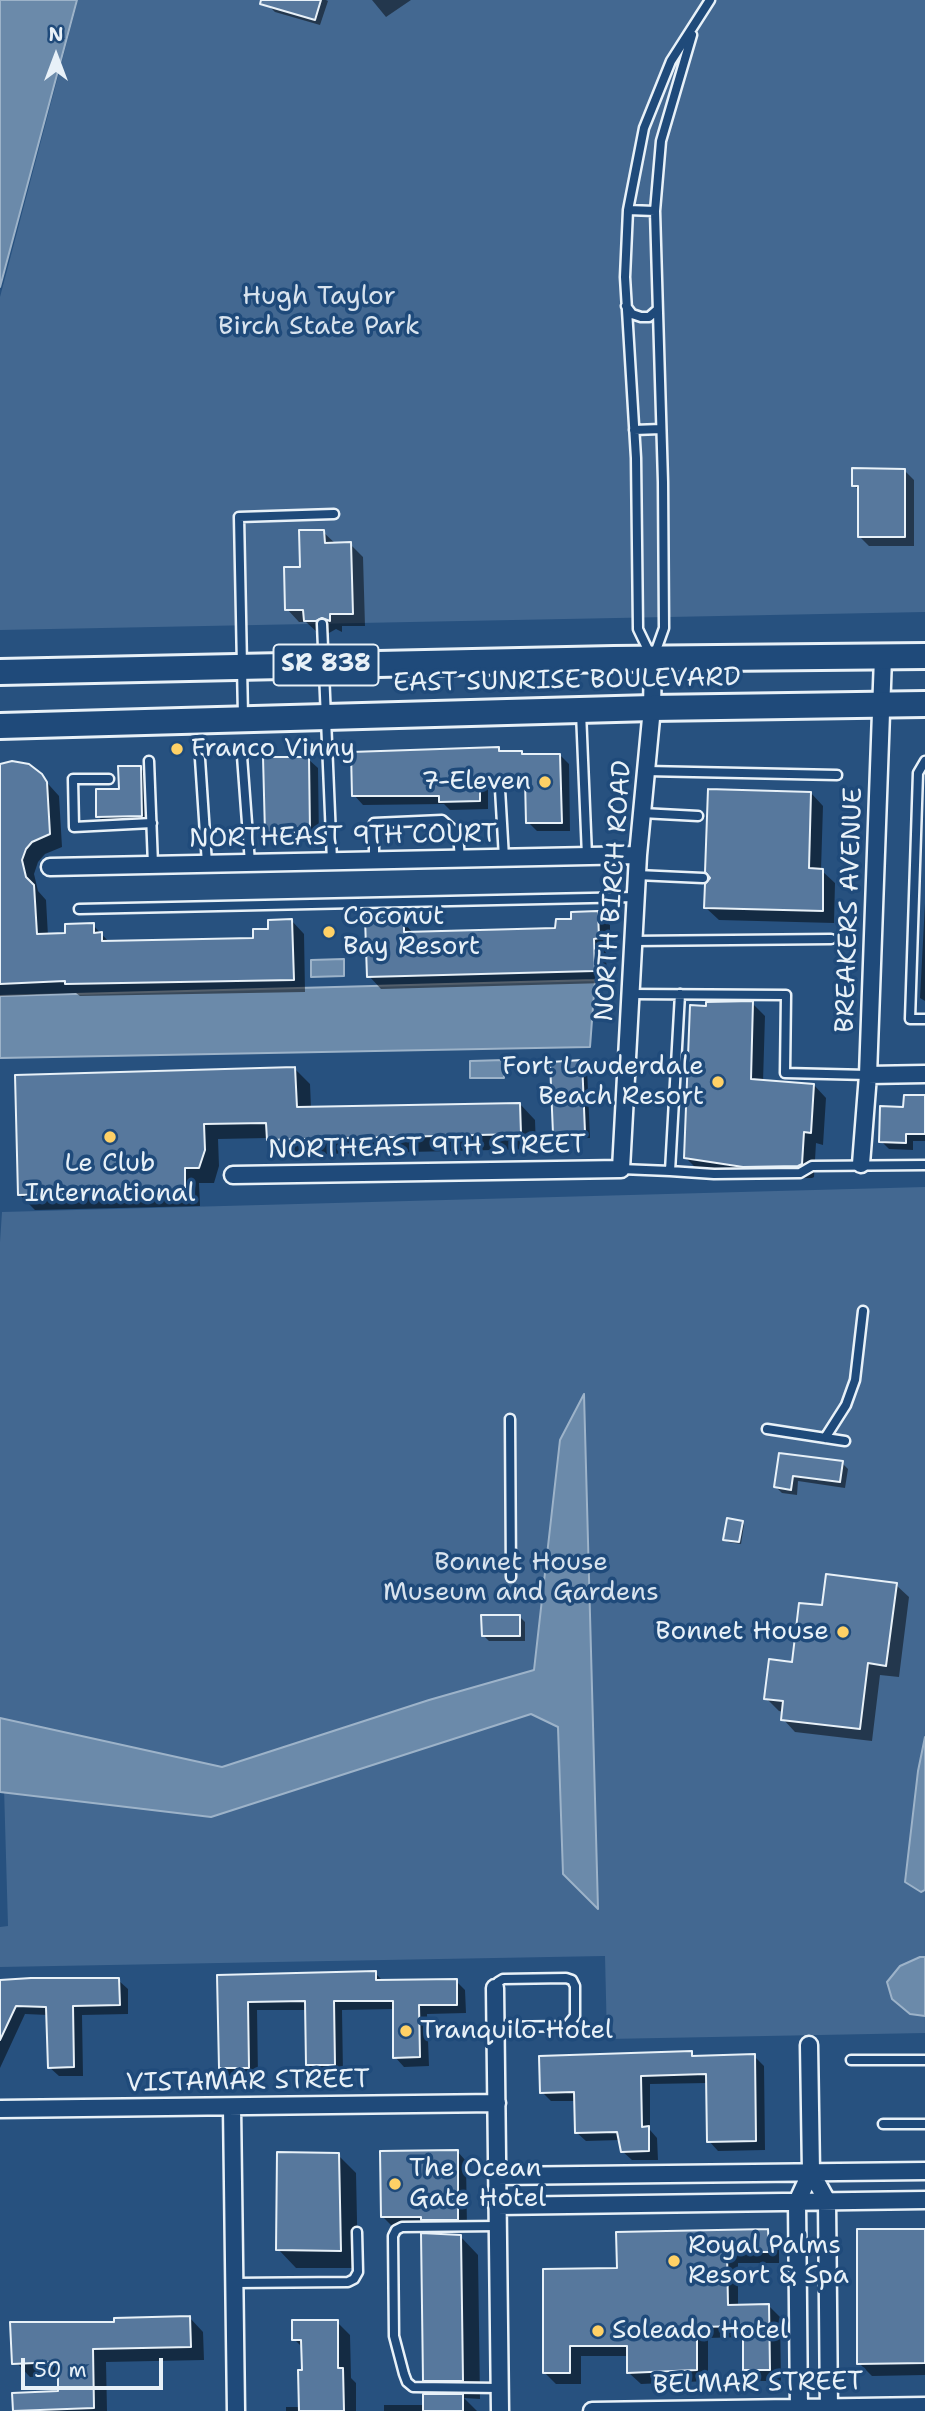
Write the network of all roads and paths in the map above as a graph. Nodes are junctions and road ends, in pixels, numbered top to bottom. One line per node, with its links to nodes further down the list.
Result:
1 (710, 0): 2 (lane)
2 (696, 21): 3 (lane); 4 (lane)
3 (628, 210): 4 (lane); 5 (lane)
4 (655, 211): 6 (lane)
5 (626, 306): 6 (lane); 8 (lane)
6 (657, 310): 7 (lane)
7 (661, 429): 8 (lane); 13 (lane)
8 (634, 430): 13 (lane)
9 (334, 514): 15 (lane)
10 (322, 624): 14 (lane)
11 (925, 656): 12 (main road, EAST SUNRISE BOULEVARD / SR 838)
12 (883, 657): 13 (main road, EAST SUNRISE BOULEVARD / SR 838); 18 (street, BREAKERS AVENUE)
13 (653, 659): 14 (main road, EAST SUNRISE BOULEVARD / SR 838); 19 (street, NORTH BIRCH ROAD)
14 (323, 665): 15 (main road, EAST SUNRISE BOULEVARD / SR 838); 21 (lane)
15 (242, 667): 16 (main road, EAST SUNRISE BOULEVARD / SR 838); 22 (lane)
16 (0, 672)
17 (925, 704): 18 (main road, EAST SUNRISE BOULEVARD / SR 838)
18 (883, 705): 19 (main road, EAST SUNRISE BOULEVARD / SR 838); 55 (street, BREAKERS AVENUE)
19 (653, 708): 20 (main road, EAST SUNRISE BOULEVARD / SR 838); 28 (street, NORTH BIRCH ROAD)
20 (581, 709): 21 (main road, EAST SUNRISE BOULEVARD / SR 838); 36 (lane)
21 (324, 717): 22 (main road, EAST SUNRISE BOULEVARD / SR 838); 40 (lane)
22 (243, 719): 23 (main road, EAST SUNRISE BOULEVARD / SR 838)
23 (0, 726)
24 (242, 757): 41 (lane)
25 (200, 759): 42 (lane)
26 (149, 761): 34 (lane)
27 (925, 761): 53 (lane)
28 (646, 771): 29 (lane); 32 (street, NORTH BIRCH ROAD)
29 (837, 775)
30 (109, 779): 34 (lane)
31 (500, 789): 37 (lane)
32 (642, 813): 33 (lane); 35 (street, NORTH BIRCH ROAD)
33 (698, 816)
34 (152, 823): 43 (lane)
35 (638, 855): 36 (street, NORTHEAST 9TH COURT); 45 (street, NORTH BIRCH ROAD)
36 (587, 856): 37 (street, NORTHEAST 9TH COURT)
37 (504, 858): 38 (street, NORTHEAST 9TH COURT)
38 (460, 859): 39 (street, NORTHEAST 9TH COURT); 39 (lane)
39 (374, 860): 40 (street, NORTHEAST 9TH COURT)
40 (332, 861): 41 (street, NORTHEAST 9TH COURT)
41 (250, 863): 42 (street, NORTHEAST 9TH COURT)
42 (207, 864): 43 (street, NORTHEAST 9TH COURT)
43 (153, 865): 44 (street, NORTHEAST 9TH COURT)
44 (50, 867)
45 (637, 875): 46 (lane); 47 (street, NORTH BIRCH ROAD)
46 (703, 878)
47 (636, 897): 48 (lane); 50 (street, NORTH BIRCH ROAD)
48 (79, 909)
49 (831, 939): 50 (lane)
50 (633, 941): 51 (street, NORTH BIRCH ROAD)
51 (631, 994): 52 (lane); 58 (street, NORTH BIRCH ROAD)
52 (680, 994): 55 (lane); 59 (lane)
53 (925, 1019)
54 (925, 1074): 55 (street)
55 (867, 1075): 56 (street, BREAKERS AVENUE)
56 (861, 1164): 57 (lane); 59 (lane)
57 (925, 1165)
58 (621, 1169): 59 (lane); 60 (street, NORTHEAST 9TH STREET)
59 (670, 1171)
60 (233, 1175)
61 (863, 1311): 64 (lane)
62 (510, 1419): 66 (lane)
63 (767, 1429): 64 (lane)
64 (825, 1438): 65 (lane)
65 (845, 1441)
66 (511, 1577)
67 (495, 1988): 68 (street); 68 (lane)
68 (495, 2027): 72 (street)
69 (809, 2045): 78 (street)
70 (851, 2060): 71 (lane)
71 (925, 2060)
72 (496, 2103): 73 (street, VISTAMAR STREET); 80 (street)
73 (232, 2107): 74 (street, VISTAMAR STREET); 88 (street)
74 (0, 2109)
75 (883, 2124): 76 (lane)
76 (925, 2124)
77 (925, 2171): 78 (street)
78 (811, 2172): 79 (street); 82 (street); 83 (street)
79 (653, 2174): 80 (street); 84 (street)
80 (497, 2176): 85 (street)
81 (925, 2200): 82 (street)
82 (827, 2201): 83 (street); 91 (street)
83 (797, 2202): 84 (street); 92 (street)
84 (654, 2204): 85 (street)
85 (497, 2206): 86 (street)
86 (498, 2226): 89 (street); 89 (lane)
87 (357, 2232): 88 (lane)
88 (234, 2283): 93 (street)
89 (500, 2388): 94 (street)
90 (925, 2406): 91 (street, BELMAR STREET)
91 (829, 2409): 92 (street, BELMAR STREET)
92 (799, 2410): 95 (street, BELMAR STREET)
93 (236, 2411)
94 (500, 2411)
95 (592, 2411)

